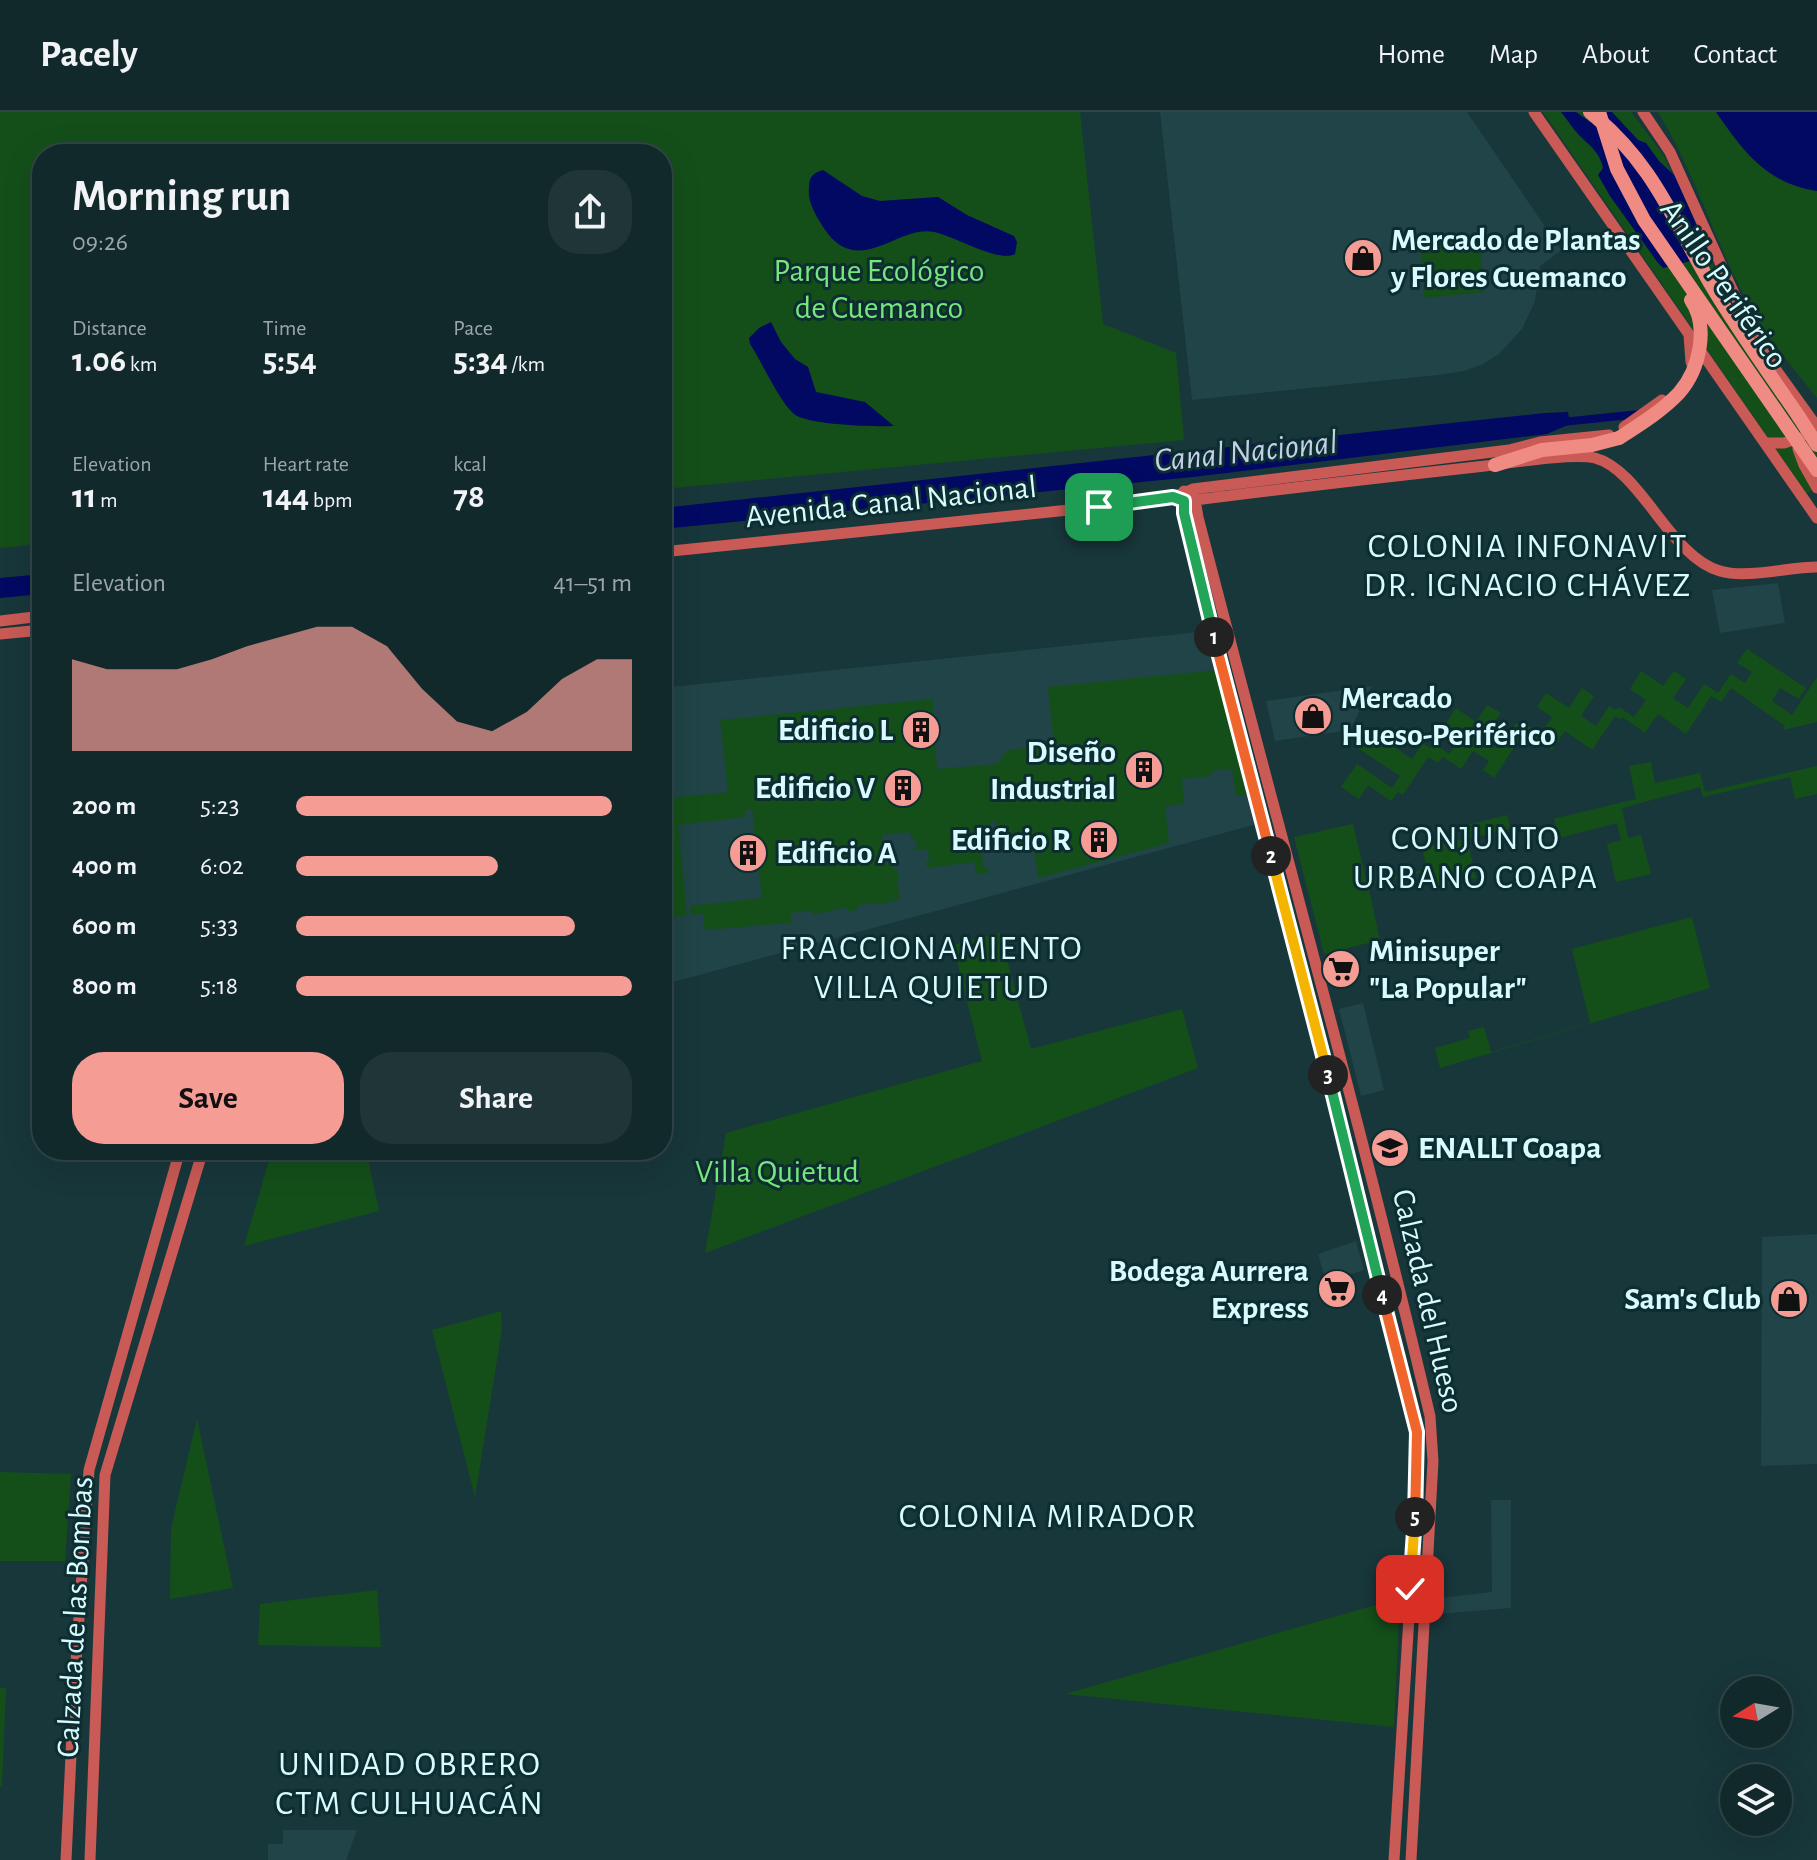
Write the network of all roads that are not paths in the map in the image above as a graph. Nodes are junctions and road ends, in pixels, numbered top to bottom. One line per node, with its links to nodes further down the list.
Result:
1 (1534, 112): 6 (main road)
2 (1590, 112): 10 (highway, Anillo Periférico, bridge)
3 (1599, 112): 5 (highway, Anillo Periférico, bridge)
4 (1643, 112): 7 (main road)
5 (1657, 238): 11 (highway, bridge); 12 (highway, Anillo Periférico, bridge)
6 (1689, 335): 9 (main road); 14 (main road, Avenida Canal Nacional)
7 (1815, 425): 8 (main road)
8 (1800, 438): 9 (main road); 13 (main road)
9 (1765, 443): 17 (main road)
10 (1817, 445)
11 (1495, 465): 15 (main road, Avenida Canal Nacional); 19 (main road, Avenida Canal Nacional)
12 (1817, 470)
13 (1817, 488)
14 (1186, 495): 15 (main road, Avenida Canal Nacional); 16 (main road, Calzada del Hueso); 18 (main road, Avenida Canal Nacional); 30 (main road, Calzada del Hueso)
15 (1215, 498): 16 (main road)
16 (1198, 517): 31 (main road, Calzada del Hueso)
17 (1817, 518)
18 (672, 551)
19 (1817, 567)
20 (32, 617): 21 (main road)
21 (0, 621)
22 (32, 631): 23 (main road)
23 (0, 634)
24 (177, 1160): 26 (main road, Calzada de las Bombas)
25 (200, 1160): 27 (main road, Calzada de las Bombas)
26 (85, 1509): 27 (main road); 28 (main road, Calzada de las Bombas)
27 (102, 1509): 29 (main road, Calzada de las Bombas)
28 (66, 1860)
29 (90, 1860)
30 (1394, 1860)
31 (1411, 1860)

